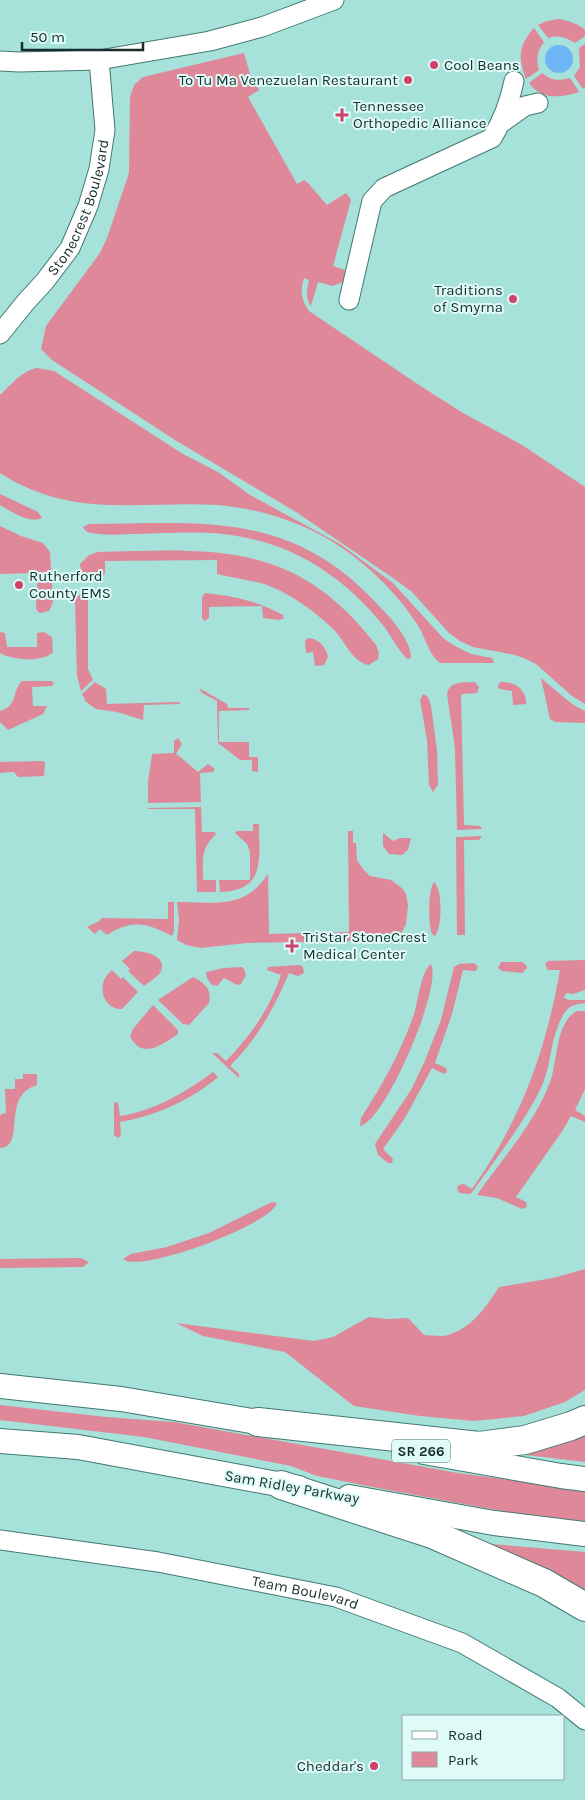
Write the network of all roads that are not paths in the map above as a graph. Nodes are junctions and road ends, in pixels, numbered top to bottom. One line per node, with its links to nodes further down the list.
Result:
1 (334, 0): 2 (street)
2 (99, 60): 3 (street); 8 (street, Stonecrest Boulevard)
3 (0, 61)
4 (514, 81): 6 (street)
5 (538, 104): 6 (street)
6 (501, 123): 7 (street)
7 (349, 300)
8 (0, 334)
9 (0, 1386): 11 (main road, SR 266)
10 (585, 1420): 11 (highway)
11 (258, 1422): 13 (main road, SR 266)
12 (0, 1441): 14 (main road, Sam Ridley Parkway)
13 (585, 1478)
14 (281, 1485): 15 (main road, Sam Ridley Parkway); 17 (highway)
15 (585, 1534)
16 (0, 1540): 18 (street, Team Boulevard)
17 (585, 1607)
18 (585, 1720)

